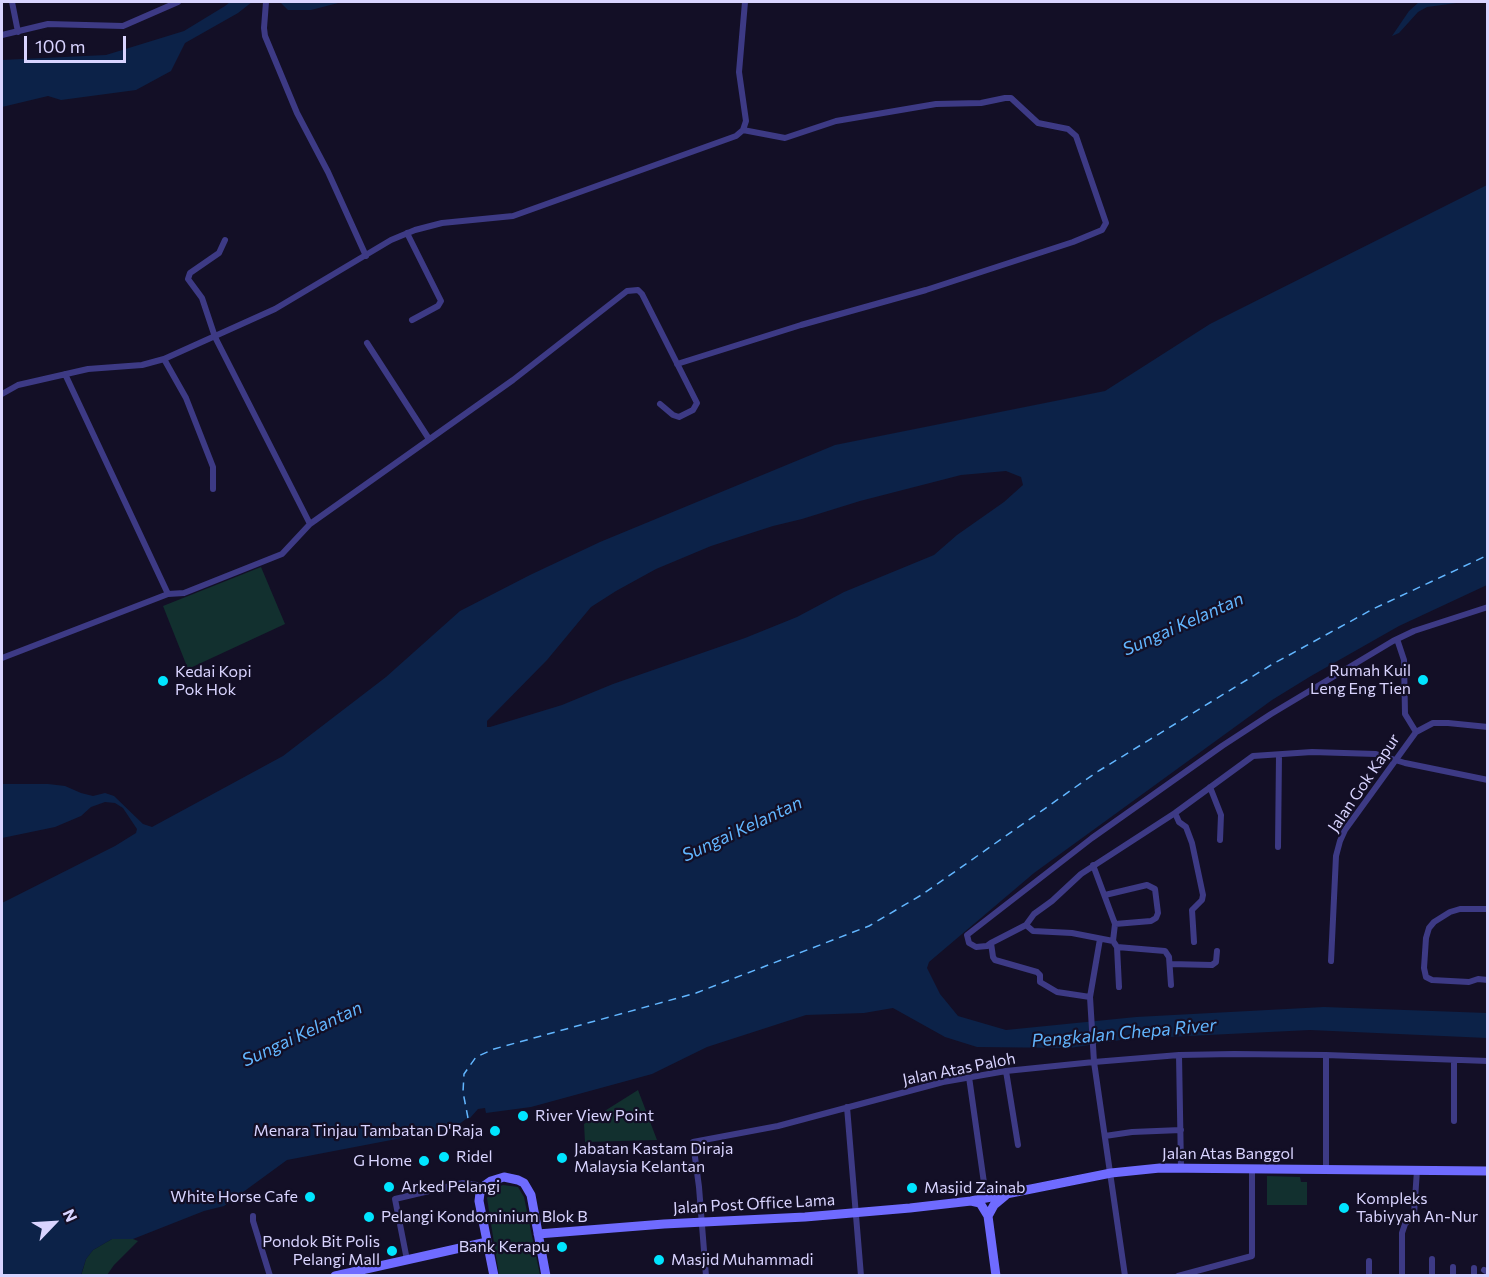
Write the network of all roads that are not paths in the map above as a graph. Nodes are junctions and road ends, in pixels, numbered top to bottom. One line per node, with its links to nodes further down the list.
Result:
1 (12, 2): 5 (street)
2 (178, 2): 5 (street)
3 (266, 2): 10 (street)
4 (745, 2): 7 (street)
5 (18, 32): 6 (street)
6 (2, 35)
7 (743, 130): 8 (street); 15 (street)
8 (407, 233): 10 (street); 11 (street)
9 (225, 240): 12 (street)
10 (366, 256): 12 (street)
11 (412, 320)
12 (215, 337): 14 (street); 21 (street)
13 (367, 344): 19 (street)
14 (164, 359): 16 (street); 20 (street)
15 (677, 364): 18 (street); 19 (street)
16 (65, 374): 17 (street); 22 (street)
17 (2, 394)
18 (660, 404)
19 (429, 439): 21 (street)
20 (213, 489)
21 (310, 524): 22 (street)
22 (168, 594): 25 (street)
23 (1488, 607): 24 (street)
24 (1397, 639): 27 (street); 42 (street)
25 (2, 658)
26 (1488, 727): 27 (street, Jalan Gok Kapur)
27 (1416, 732): 29 (street, Jalan Gok Kapur)
28 (1279, 755): 29 (street); 31 (street); 34 (street)
29 (1395, 760): 30 (street); 45 (street, Jalan Gok Kapur)
30 (1488, 780)
31 (1210, 787): 32 (street); 33 (street)
32 (1175, 813): 35 (street); 41 (street)
33 (1220, 840)
34 (1278, 847)
35 (1093, 865): 36 (street); 39 (street)
36 (1105, 895): 38 (street); 38 (street)
37 (1488, 909): 47 (street)
38 (1115, 924): 43 (street)
39 (1026, 925): 40 (street); 42 (street)
40 (1100, 939): 43 (street); 50 (street)
41 (1194, 942)
42 (991, 943): 50 (street)
43 (1115, 944): 46 (street); 49 (street)
44 (1217, 951): 46 (street)
45 (1331, 961)
46 (1170, 964): 48 (street)
47 (1488, 980)
48 (1171, 986)
49 (1119, 987)
50 (1090, 997): 55 (street)
51 (1179, 1055): 52 (street, Jalan Atas Paloh); 55 (street, Jalan Atas Paloh); 60 (street)
52 (1326, 1055): 53 (street, Jalan Atas Paloh); 65 (street)
53 (1454, 1060): 54 (street, Jalan Atas Paloh); 59 (street)
54 (1488, 1061)
55 (1094, 1062): 56 (street, Jalan Atas Paloh); 61 (street)
56 (1006, 1071): 57 (street, Jalan Atas Paloh); 62 (street)
57 (969, 1077): 58 (street, Jalan Atas Paloh); 71 (street)
58 (847, 1107): 73 (street); 76 (street, Jalan Atas Paloh)
59 (1454, 1121)
60 (1181, 1130): 61 (street); 63 (street)
61 (1105, 1136): 68 (street)
62 (1018, 1145)
63 (1181, 1168): 64 (main road, Jalan Atas Banggol); 68 (main road, Jalan Atas Banggol)
64 (1252, 1168): 65 (main road, Jalan Atas Banggol); 92 (street)
65 (1326, 1169): 66 (main road, Jalan Atas Banggol)
66 (1417, 1170): 67 (main road, Jalan Atas Banggol); 94 (street)
67 (1488, 1171)
68 (1111, 1173): 70 (main road, Jalan Atas Banggol); 91 (street)
69 (484, 1186): 77 (main road); 78 (main road); 80 (street)
70 (1011, 1193): 71 (main road, Jalan Atas Banggol); 75 (main road)
71 (986, 1197): 72 (main road, Jalan Atas Banggol)
72 (970, 1200): 73 (main road, Jalan Post Office Lama); 75 (main road)
73 (856, 1213): 76 (main road, Jalan Post Office Lama); 90 (street)
74 (253, 1216): 85 (street)
75 (988, 1216): 84 (main road)
76 (703, 1222): 77 (main road, Jalan Post Office Lama); 89 (street)
77 (538, 1234): 88 (main road)
78 (487, 1242): 80 (main road); 87 (main road)
79 (1432, 1259): 95 (street)
80 (407, 1260): 83 (main road)
81 (1369, 1262): 93 (street)
82 (1453, 1267): 96 (street)
83 (362, 1273): 86 (main road)
84 (996, 1273)
85 (270, 1275)
86 (335, 1275)
87 (494, 1275)
88 (546, 1275)
89 (706, 1275)
90 (861, 1275)
91 (1125, 1275)
92 (1178, 1275)
93 (1369, 1275)
94 (1402, 1275)
95 (1432, 1275)
96 (1454, 1275)

